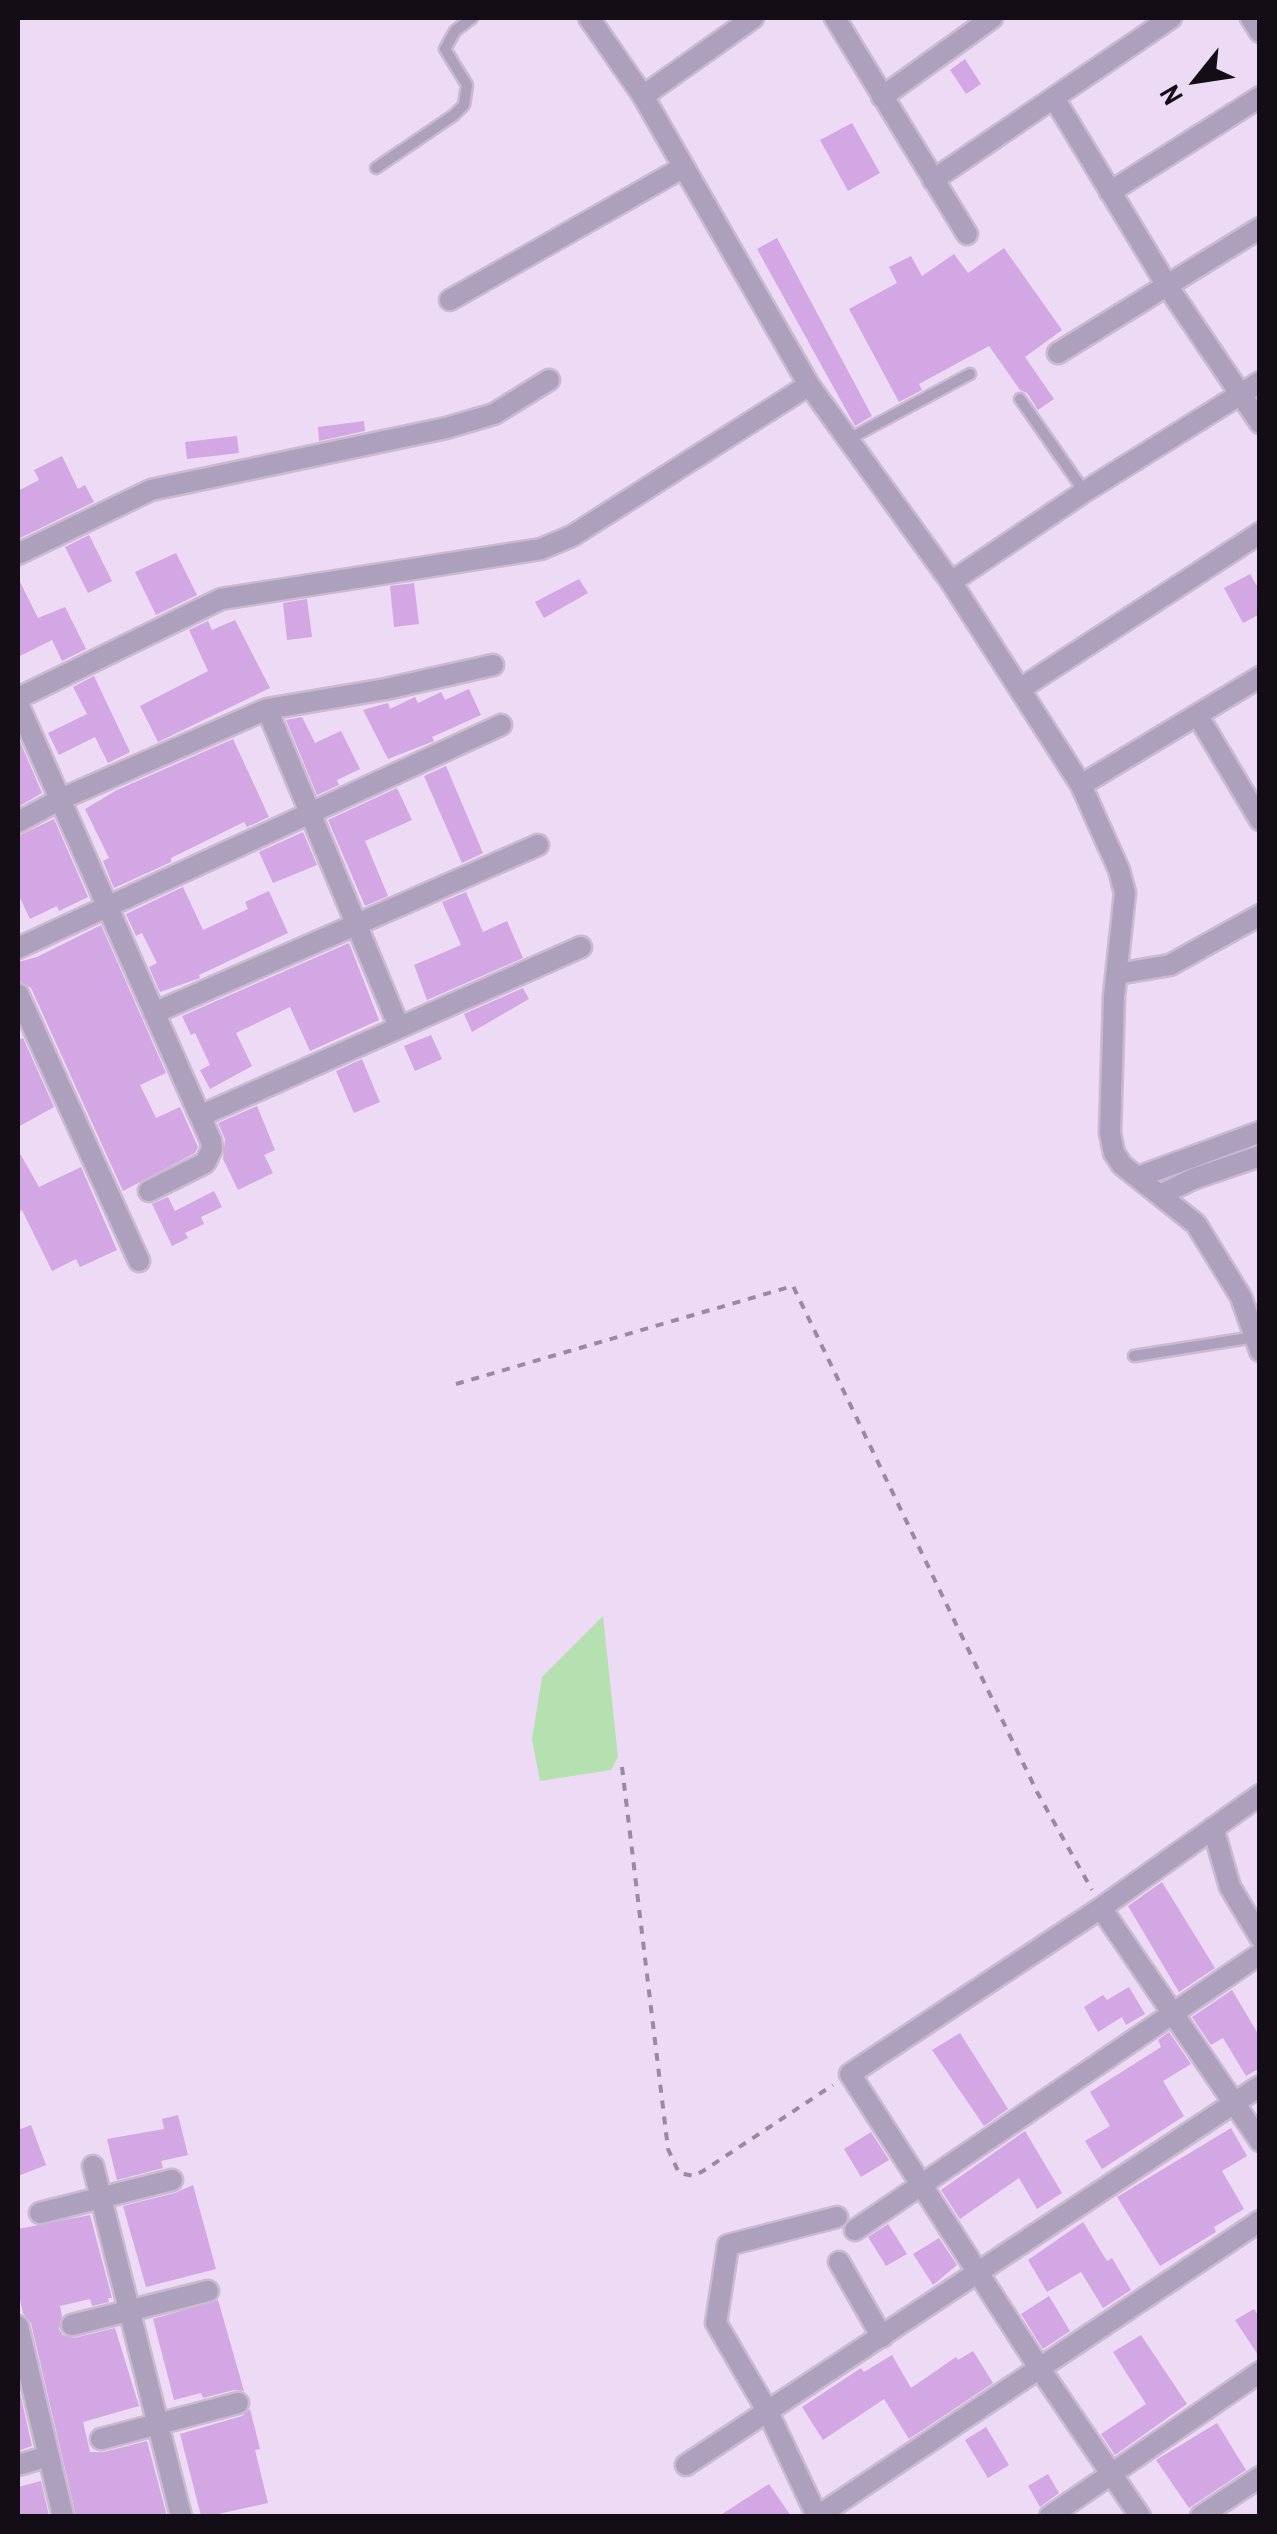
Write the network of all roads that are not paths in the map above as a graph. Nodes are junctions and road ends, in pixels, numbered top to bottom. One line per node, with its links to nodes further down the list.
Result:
1 (472, 18): 14 (lane)
2 (589, 18): 9 (street)
3 (753, 18): 9 (street)
4 (834, 18): 10 (street)
5 (992, 18): 10 (street)
6 (1171, 18): 12 (street)
7 (1251, 18): 8 (street)
8 (1260, 32)
9 (643, 96): 13 (street)
10 (882, 97): 15 (street)
11 (1260, 97): 16 (street)
12 (1054, 98): 15 (street); 16 (street)
13 (684, 167): 20 (street); 25 (street)
14 (376, 168)
15 (933, 180): 18 (street)
16 (1110, 192): 19 (street)
17 (1260, 228): 19 (street)
18 (967, 234)
19 (1168, 288): 21 (street); 26 (street)
20 (450, 300)
21 (1058, 353)
22 (970, 374): 29 (lane)
23 (549, 380): 32 (street)
24 (1260, 382): 26 (street)
25 (809, 385): 29 (street); 37 (street)
26 (1240, 393): 28 (street); 30 (street)
27 (1020, 399): 30 (lane)
28 (1260, 423)
29 (846, 440): 33 (street)
30 (1084, 492): 33 (street)
31 (1260, 533): 36 (street)
32 (18, 554)
33 (952, 582): 36 (street)
34 (493, 664): 38 (street)
35 (1260, 677): 39 (street)
36 (1020, 690): 41 (street)
37 (18, 701): 42 (street)
38 (267, 708): 42 (street); 43 (street)
39 (1198, 716): 41 (street); 44 (street)
40 (502, 725): 43 (street)
41 (1081, 786): 52 (street)
42 (62, 799): 45 (street); 47 (street)
43 (311, 813): 47 (street); 49 (street)
44 (1260, 820)
45 (18, 822)
46 (538, 845): 49 (street)
47 (108, 906): 51 (street); 54 (street)
48 (1260, 915): 52 (street)
49 (357, 924): 54 (street); 55 (street)
50 (581, 947): 55 (street)
51 (18, 948)
52 (1117, 974): 59 (street)
53 (19, 1000): 62 (street)
54 (154, 1013): 56 (street)
55 (399, 1027): 56 (street)
56 (200, 1116): 60 (street)
57 (1260, 1132): 59 (street)
58 (1260, 1156): 61 (street)
59 (1138, 1177): 61 (street)
60 (148, 1191)
61 (1160, 1195): 63 (street)
62 (140, 1261)
63 (1258, 1342): 64 (lane)
64 (1134, 1356)
65 (1260, 1796): 66 (street)
66 (1214, 1828): 67 (street); 68 (street)
67 (1101, 1908): 70 (street); 76 (street)
68 (1260, 1937)
69 (1260, 1954): 70 (street)
70 (1174, 2011): 72 (street); 76 (street)
71 (1260, 2086): 72 (street)
72 (1234, 2102): 73 (street); 83 (street)
73 (1260, 2141)
74 (93, 2166): 77 (street)
75 (172, 2180): 77 (street)
76 (922, 2184): 81 (street); 83 (street)
77 (103, 2196): 78 (street); 85 (street)
78 (40, 2213)
79 (837, 2217): 93 (street)
80 (1260, 2221): 90 (street)
81 (855, 2230)
82 (839, 2262): 88 (street)
83 (980, 2273): 88 (street); 90 (street)
84 (208, 2291): 85 (street)
85 (129, 2309): 86 (street); 94 (street)
86 (72, 2324)
87 (18, 2326): 89 (street)
88 (882, 2338): 93 (street)
89 (21, 2354): 96 (street)
90 (1040, 2369): 99 (street); 103 (street)
91 (1260, 2372): 99 (street)
92 (238, 2403): 94 (street)
93 (768, 2412): 98 (street); 103 (street)
94 (157, 2424): 95 (street); 102 (street)
95 (100, 2439)
96 (49, 2456): 97 (street); 101 (street)
97 (18, 2465)
98 (686, 2465)
99 (1112, 2474): 104 (street); 105 (street)
100 (1260, 2477): 106 (street)
101 (63, 2516)
102 (181, 2516)
103 (817, 2516)
104 (1050, 2516)
105 (1140, 2516)
106 (1201, 2516)

